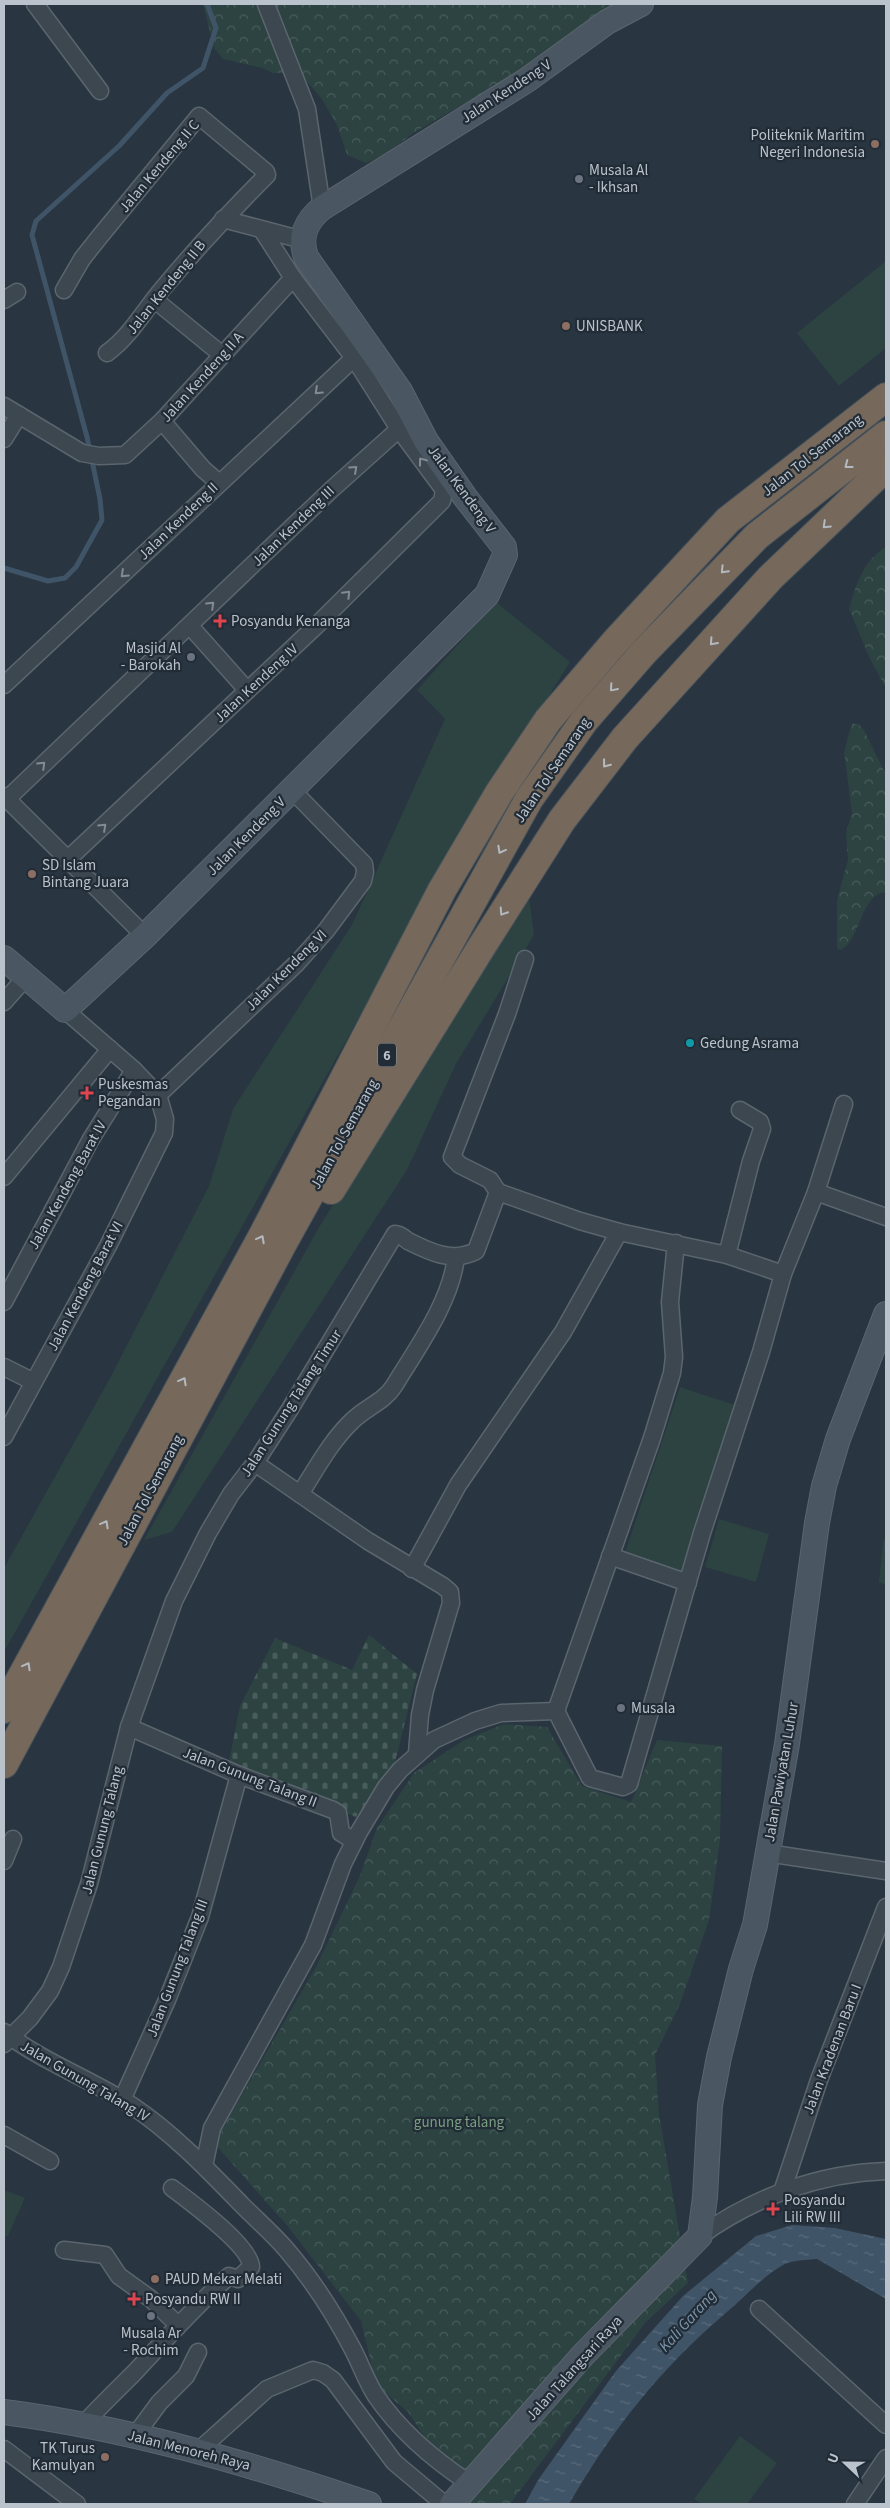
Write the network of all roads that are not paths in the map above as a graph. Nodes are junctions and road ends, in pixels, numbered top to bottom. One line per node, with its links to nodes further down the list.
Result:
1 (35, 4): 4 (street)
2 (266, 4): 5 (street)
3 (641, 4): 5 (main road, Jalan Kendeng V)
4 (100, 90)
5 (322, 208): 8 (main road, Jalan Kendeng V)
6 (223, 219): 7 (street); 10 (street, Jalan Kendeng II C); 11 (street, Jalan Kendeng II B)
7 (262, 230): 8 (street); 9 (street)
8 (303, 240): 27 (main road, Jalan Kendeng V)
9 (293, 278): 13 (street, Jalan Kendeng II A); 14 (street)
10 (64, 290)
11 (154, 300): 12 (street, Jalan Kendeng II B); 13 (street)
12 (107, 353)
13 (221, 354): 18 (street, Jalan Kendeng II A)
14 (354, 358): 19 (street); 23 (street, Jalan Kendeng II, one-way to 23)
15 (886, 397): 62 (highway, Jalan Tol Semarang / 6, one-way to 15)
16 (4, 406): 17 (street)
17 (19, 415): 18 (street, Jalan Kendeng II A); 21 (street)
18 (162, 421): 23 (street)
19 (399, 429): 24 (street, Jalan Kendeng III, one-way to 19); 26 (street, Jalan Kendeng IV, one-way to 19)
20 (886, 435): 53 (highway, Jalan Tol Semarang / 6, one-way to 53)
21 (4, 439)
22 (886, 467): 53 (highway, one-way to 53)
23 (218, 482): 25 (street, Jalan Kendeng II, one-way to 25)
24 (190, 626): 26 (street); 28 (street, Jalan Kendeng III, one-way to 24)
25 (4, 685)
26 (247, 690): 29 (street, Jalan Kendeng IV, one-way to 26)
27 (292, 790): 30 (main road, Jalan Kendeng V); 38 (street, Jalan Kendeng VI)
28 (5, 797): 29 (street)
29 (67, 860): 30 (street)
30 (145, 936): 35 (main road, Jalan Kendeng V)
31 (4, 958): 33 (main road)
32 (525, 959): 42 (street)
33 (26, 976): 34 (street); 35 (main road)
34 (4, 1002)
35 (65, 1010): 36 (street)
36 (110, 1049): 37 (street); 41 (street)
37 (134, 1070): 38 (street); 50 (street, Jalan Kendeng Barat IV)
38 (158, 1095): 54 (street, Jalan Kendeng Barat VI)
39 (844, 1104): 43 (street)
40 (740, 1110): 47 (street)
41 (4, 1177)
42 (498, 1192): 45 (street); 48 (street)
43 (816, 1192): 44 (street); 49 (street)
44 (886, 1217)
45 (619, 1232): 46 (street); 59 (street)
46 (676, 1243): 47 (street); 58 (street)
47 (727, 1254): 49 (street)
48 (456, 1257): 56 (street, Jalan Gunung Talang Timur); 57 (street)
49 (783, 1274): 60 (street)
50 (4, 1302)
51 (886, 1314): 70 (main road, Jalan Pawiyatan Luhur)
52 (4, 1367): 54 (street)
53 (215, 1369): 66 (highway, Jalan Tol Semarang / 6)
54 (32, 1381): 55 (street, Jalan Kendeng Barat VI)
55 (4, 1437)
56 (255, 1463): 57 (street); 61 (street, Jalan Gunung Talang Timur)
57 (300, 1494): 59 (street)
58 (610, 1556): 60 (street); 63 (street)
59 (412, 1568): 65 (street)
60 (688, 1584): 63 (street)
61 (174, 1601): 64 (street, Jalan Gunung Talang)
62 (4, 1709)
63 (556, 1711): 65 (street)
64 (129, 1727): 67 (street, Jalan Gunung Talang II); 74 (street, Jalan Gunung Talang)
65 (417, 1753): 69 (street)
66 (4, 1764)
67 (239, 1775): 69 (street, Jalan Gunung Talang II); 75 (street, Jalan Gunung Talang III)
68 (13, 1839): 71 (street)
69 (354, 1841): 78 (street)
70 (767, 1853): 72 (street); 82 (main road, Jalan Pawiyatan Luhur)
71 (4, 1861)
72 (886, 1870)
73 (886, 1907): 81 (street, Jalan Kradenan Baru I)
74 (6, 2038): 75 (street, Jalan Gunung Talang IV)
75 (122, 2100): 78 (street, Jalan Gunung Talang IV)
76 (4, 2135): 77 (street)
77 (50, 2161)
78 (204, 2166): 94 (street, Jalan Gunung Talang IV)
79 (886, 2171): 81 (street)
80 (172, 2188): 85 (street)
81 (782, 2192): 82 (street)
82 (700, 2236): 94 (main road, Jalan Talangsari Raya)
83 (64, 2250): 85 (street)
84 (759, 2308): 88 (street)
85 (178, 2325): 89 (street)
86 (198, 2352): 90 (street)
87 (4, 2412): 89 (main road, Jalan Menoreh Raya)
88 (886, 2425)
89 (82, 2426): 90 (main road, Jalan Menoreh Raya)
90 (134, 2437): 92 (main road, Jalan Menoreh Raya)
91 (4, 2450): 95 (street)
92 (197, 2452): 96 (main road, Jalan Menoreh Raya); 97 (street)
93 (886, 2458): 99 (street)
94 (469, 2484): 98 (main road, Jalan Talangsari Raya)
95 (77, 2504)
96 (370, 2504)
97 (444, 2504)
98 (452, 2504)
99 (856, 2504)

